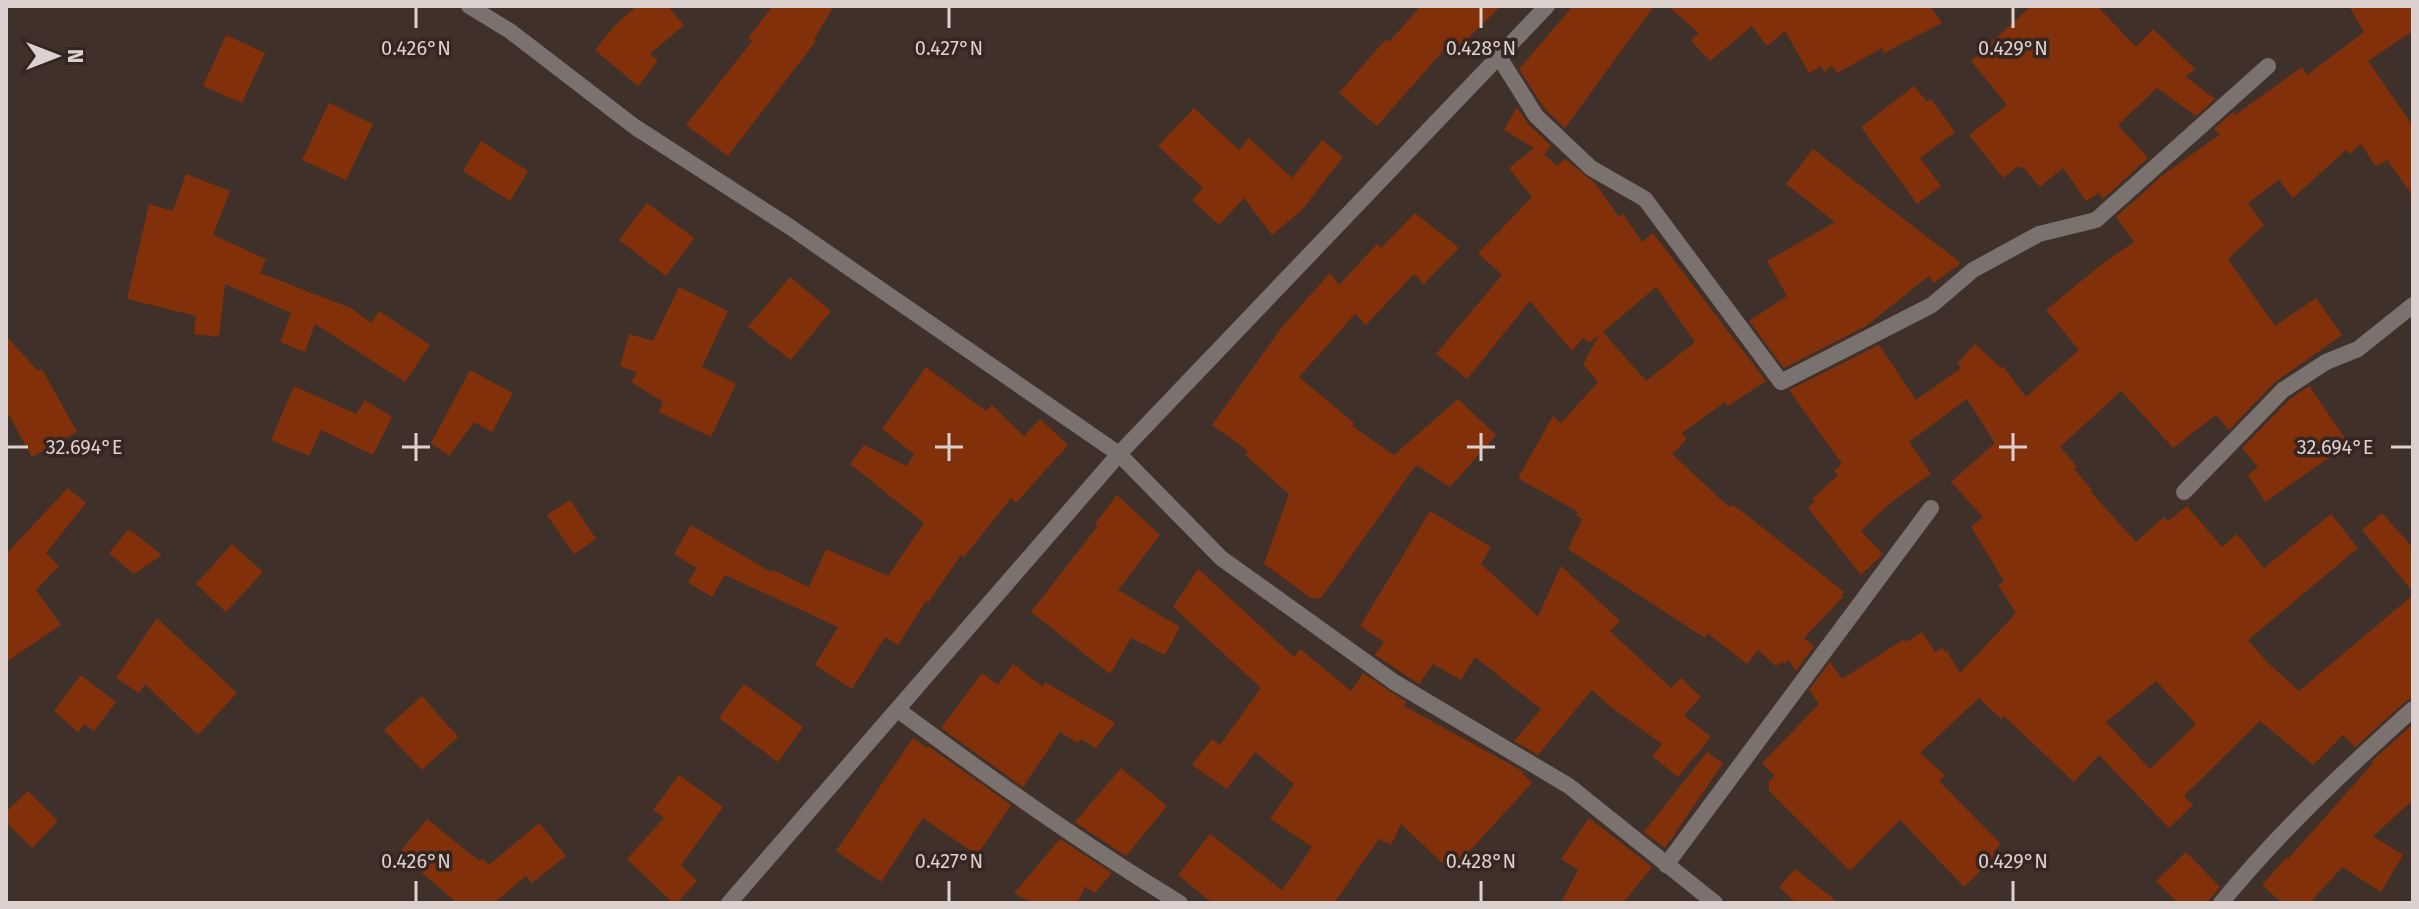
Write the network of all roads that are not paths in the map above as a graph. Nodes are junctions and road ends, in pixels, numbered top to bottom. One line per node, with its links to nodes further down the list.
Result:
1 (469, 6): 6 (street)
2 (1547, 6): 3 (street)
3 (1499, 57): 4 (street); 6 (street)
4 (2268, 66)
5 (2413, 305): 7 (street)
6 (1119, 454): 10 (street); 11 (street)
7 (2184, 492)
8 (1931, 508): 11 (street)
9 (2413, 709): 15 (street)
10 (898, 710): 12 (street); 13 (street)
11 (1666, 865): 14 (street)
12 (729, 903)
13 (1180, 903)
14 (1715, 903)
15 (2221, 903)

